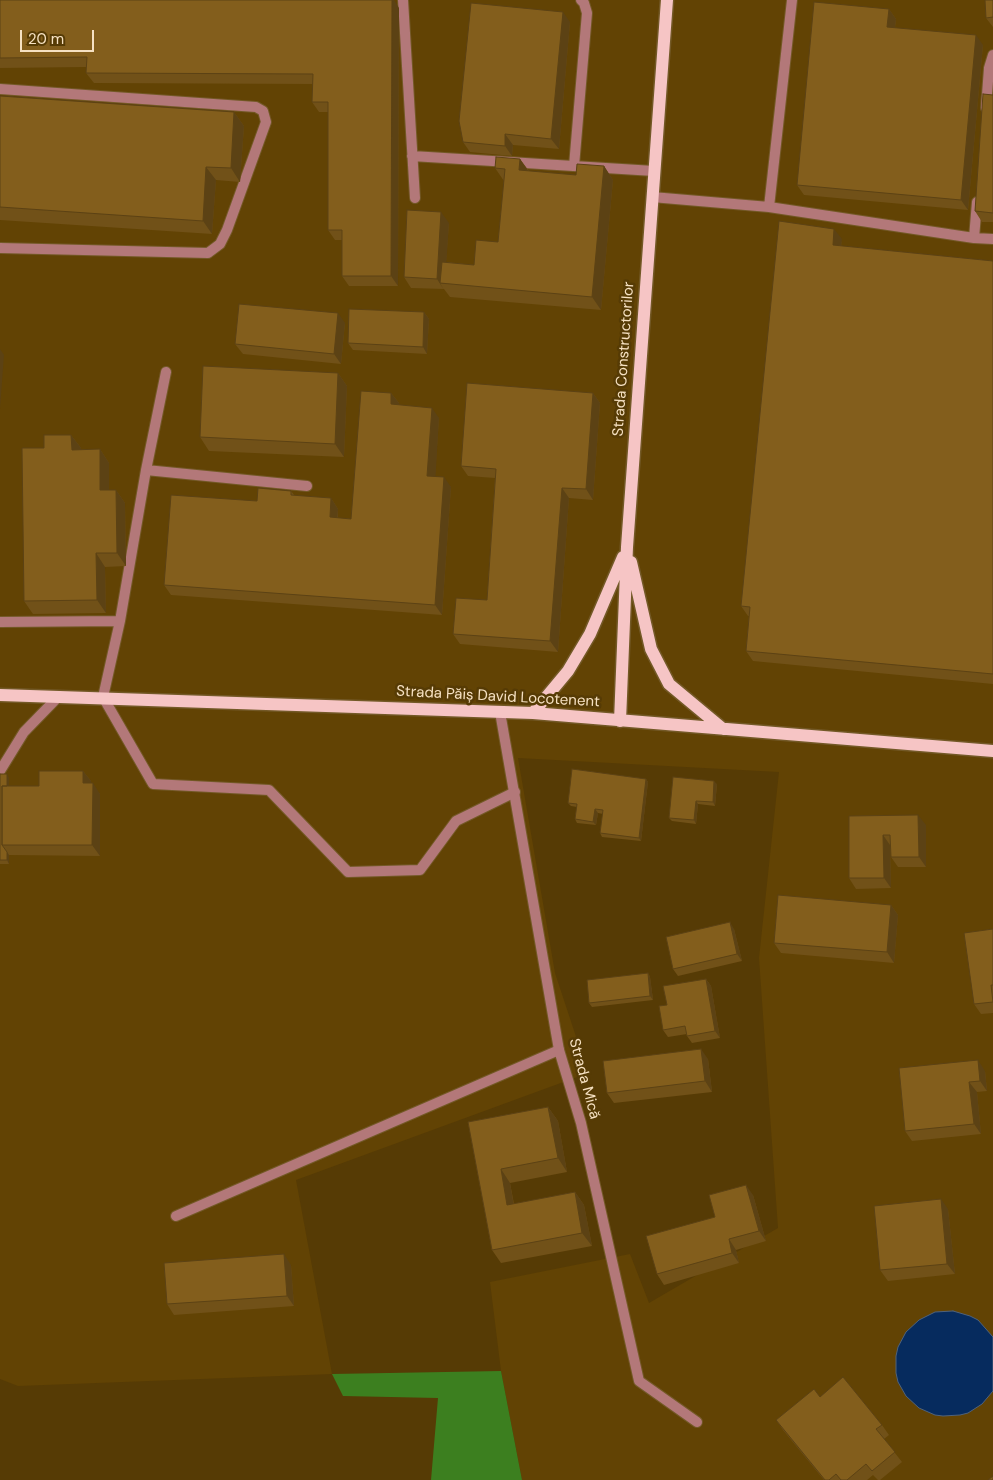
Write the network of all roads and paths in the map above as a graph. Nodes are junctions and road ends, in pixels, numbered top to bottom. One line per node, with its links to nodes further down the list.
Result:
1 (403, 0): 8 (street)
2 (581, 0): 9 (street)
3 (667, 0): 10 (main road, Strada Constructorilor)
4 (792, 0): 14 (street)
5 (993, 55): 7 (street)
6 (0, 89): 17 (street)
7 (985, 115)
8 (412, 156): 9 (street); 13 (street)
9 (574, 166): 10 (street)
10 (654, 171): 12 (main road, Strada Constructorilor)
11 (978, 191): 15 (street)
12 (652, 197): 14 (street); 21 (main road, Strada Constructorilor)
13 (415, 198)
14 (769, 208): 15 (street)
15 (974, 238): 16 (street)
16 (993, 239)
17 (0, 248)
18 (166, 372): 19 (street)
19 (146, 470): 20 (street); 22 (street)
20 (307, 486)
21 (627, 547): 28 (main road); 29 (main road, Strada Constructorilor); 30 (main road)
22 (120, 621): 23 (street); 26 (street)
23 (0, 622)
24 (0, 695): 25 (main road, Strada Păiș David Locotenent)
25 (59, 696): 26 (main road, Strada Păiș David Locotenent); 32 (street)
26 (103, 697): 27 (main road, Strada Păiș David Locotenent); 33 (street)
27 (500, 712): 28 (main road, Strada Păiș David Locotenent); 33 (street, Strada Mică)
28 (532, 713): 29 (main road, Strada Păiș David Locotenent)
29 (620, 721): 30 (main road, Strada Păiș David Locotenent)
30 (723, 729): 31 (main road, Strada Păiș David Locotenent)
31 (993, 751)
32 (0, 771)
33 (515, 792): 34 (street, Strada Mică)
34 (559, 1050): 35 (street); 36 (street, Strada Mică)
35 (176, 1216)
36 (697, 1422)

